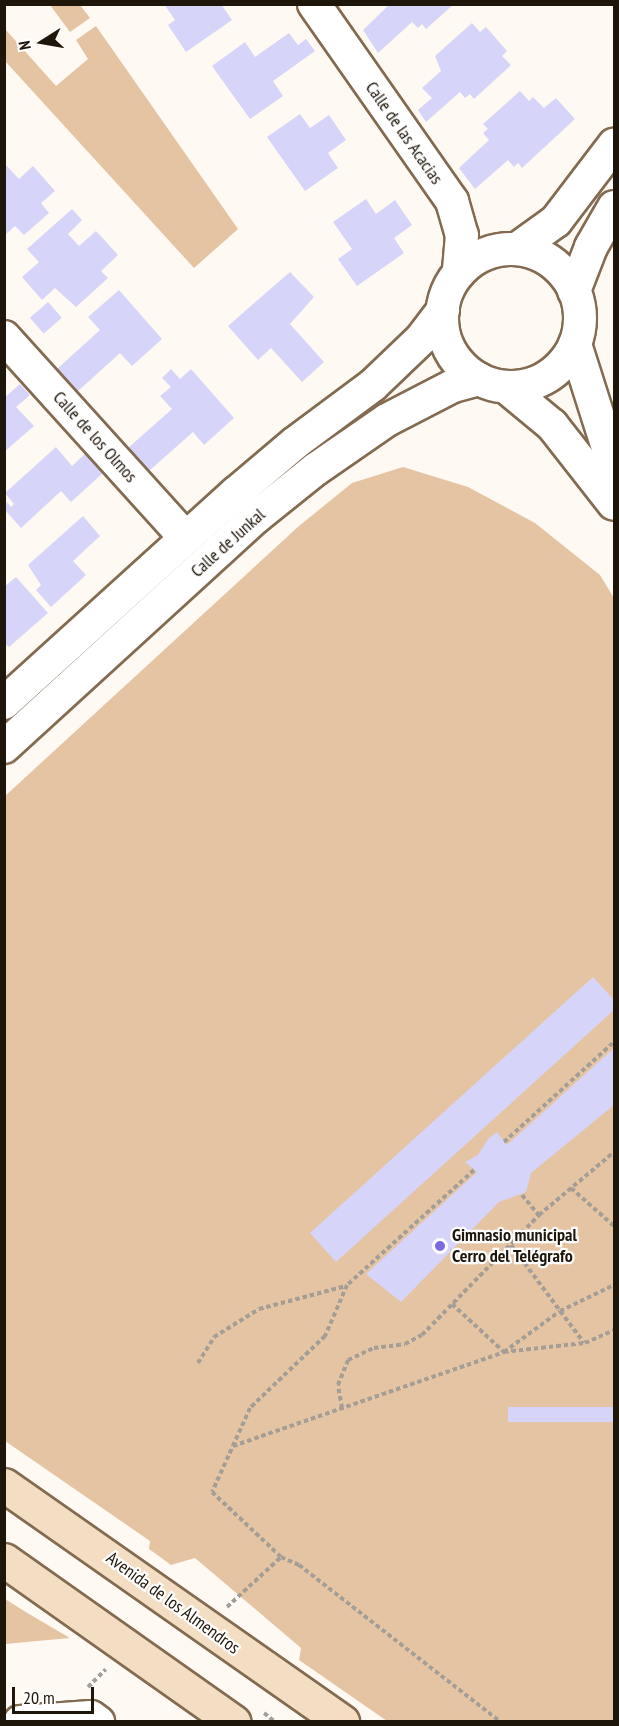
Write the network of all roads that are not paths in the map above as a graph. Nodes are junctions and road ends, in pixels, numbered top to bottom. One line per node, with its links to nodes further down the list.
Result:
1 (314, 4): 5 (street, Calle de las Acacias)
2 (615, 145): 4 (street)
3 (615, 207): 6 (street)
4 (516, 249): 5 (street); 6 (street)
5 (459, 273): 7 (street)
6 (574, 291): 9 (street)
7 (442, 310): 10 (street); 13 (street, Calle de Junkal)
8 (4, 337): 13 (street, Calle de los Olmos)
9 (575, 344): 10 (street); 11 (street)
10 (492, 383): 12 (street); 15 (street, Calle de Junkal)
11 (615, 467)
12 (615, 504)
13 (185, 537): 14 (street, Calle de Junkal)
14 (4, 703)
15 (4, 747)
16 (4, 1485): 21 (main road, Avenida de los Almendros)
17 (4, 1560): 20 (main road)
18 (90, 1711): 19 (street)
19 (20, 1722)
20 (234, 1722)
21 (342, 1722)

